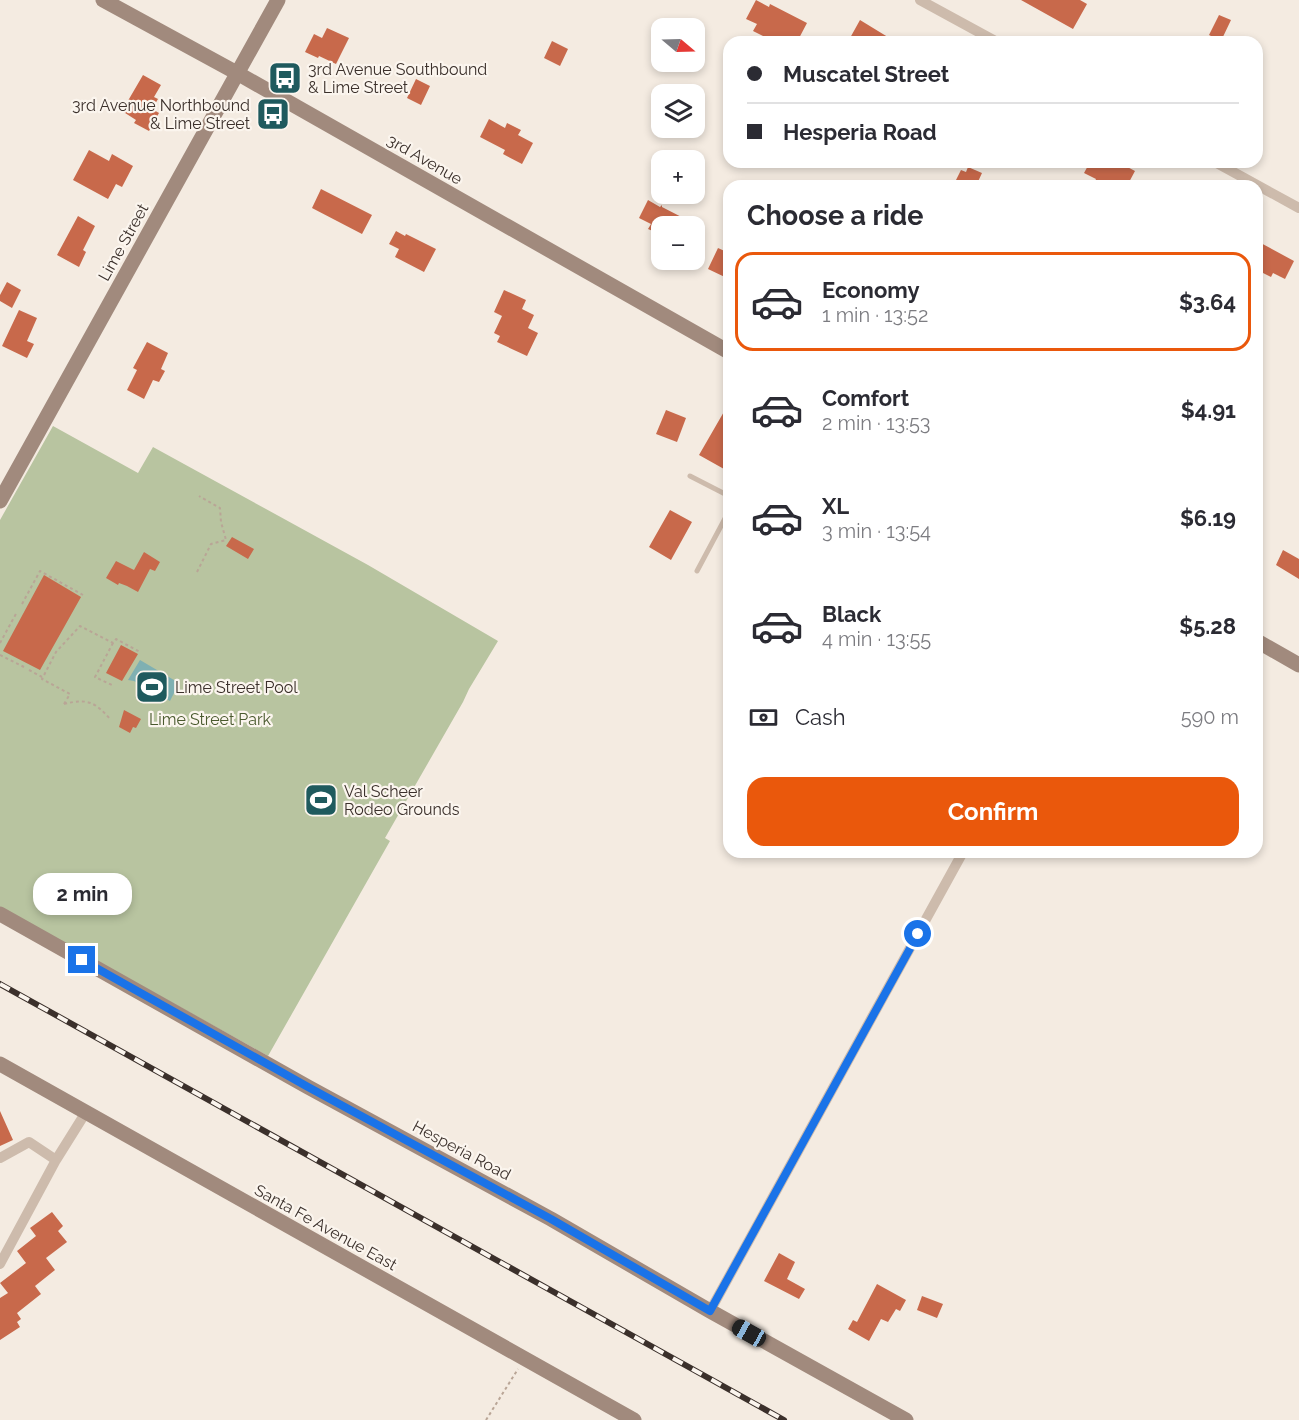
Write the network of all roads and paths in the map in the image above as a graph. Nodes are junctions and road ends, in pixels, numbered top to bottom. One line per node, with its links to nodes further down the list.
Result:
1 (102, 0): 5 (street, 3rd Avenue)
2 (278, 0): 5 (street, Lime Street)
3 (921, 0): 4 (street)
4 (986, 36)
5 (237, 73): 10 (street, 3rd Avenue); 14 (street, Lime Street)
6 (1226, 168): 7 (street)
7 (1248, 180)
8 (1263, 188): 9 (street)
9 (1299, 208)
10 (723, 349)
11 (690, 476): 12 (lane)
12 (723, 493)
13 (199, 496): 17 (path)
14 (0, 501)
15 (723, 522): 16 (lane)
16 (697, 571)
17 (197, 572)
18 (83, 595): 19 (path)
19 (22, 604)
20 (17, 612): 21 (path)
21 (0, 643)
22 (113, 643): 24 (path); 29 (path); 30 (path)
23 (1263, 644): 26 (street)
24 (140, 652)
25 (0, 655): 27 (path)
26 (1299, 665)
27 (24, 667)
28 (29, 670): 29 (path)
29 (43, 678): 31 (path)
30 (114, 686)
31 (111, 720)
32 (960, 858): 39 (street)
33 (0, 914): 39 (street, Hesperia Road)
34 (0, 1064): 35 (street, Santa Fe Avenue East)
35 (86, 1112): 37 (street); 40 (street, Santa Fe Avenue East)
36 (0, 1158): 37 (street)
37 (56, 1160): 38 (street)
38 (0, 1263)
39 (710, 1311): 43 (street, Hesperia Road)
40 (524, 1360): 41 (path); 42 (street, Santa Fe Avenue East)
41 (486, 1420)
42 (634, 1420)
43 (906, 1420)

